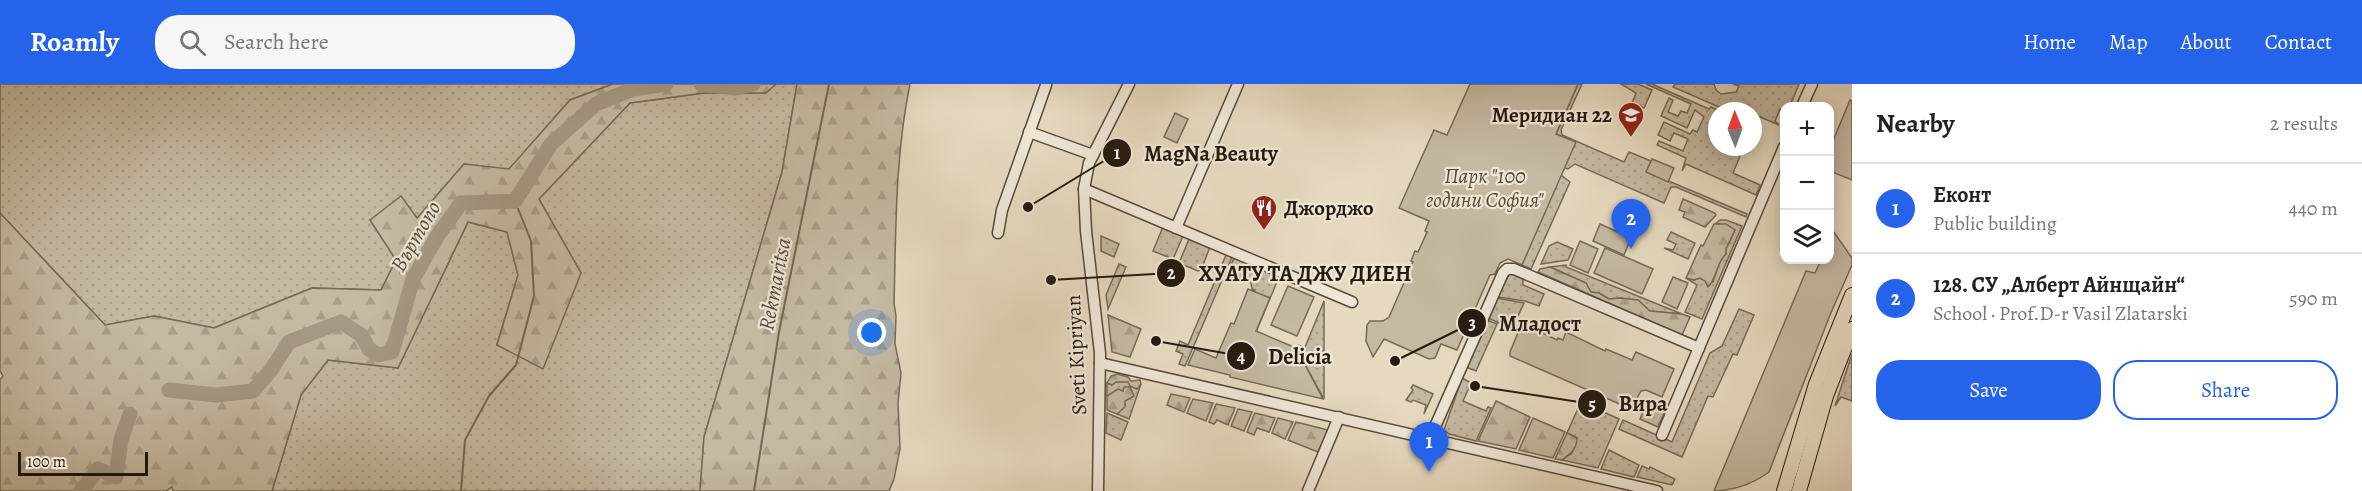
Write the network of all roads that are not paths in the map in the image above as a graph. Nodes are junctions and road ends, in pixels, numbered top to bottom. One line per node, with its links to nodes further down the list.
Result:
1 (1129, 84): 7 (street, Sveti Kipriyan)
2 (1238, 84): 10 (street)
3 (1812, 84): 5 (street)
4 (1046, 85): 6 (street)
5 (1804, 102)
6 (1029, 132): 7 (street); 11 (street)
7 (1093, 155): 9 (street, Sveti Kipriyan)
8 (1781, 156): 15 (street)
9 (1084, 189): 10 (street); 16 (street, Sveti Kipriyan)
10 (1176, 228): 13 (street)
11 (998, 232)
12 (1852, 295): 23 (main road)
13 (1352, 302)
14 (1852, 329): 24 (main road)
15 (1699, 348): 18 (street); 19 (street)
16 (1100, 363): 17 (street); 20 (street, Sveti Kipriyan)
17 (1339, 417): 19 (street); 21 (street)
18 (1662, 435)
19 (1430, 438): 22 (street)
20 (1098, 491)
21 (1308, 491)
22 (1654, 491)
23 (1784, 491)
24 (1799, 491)

